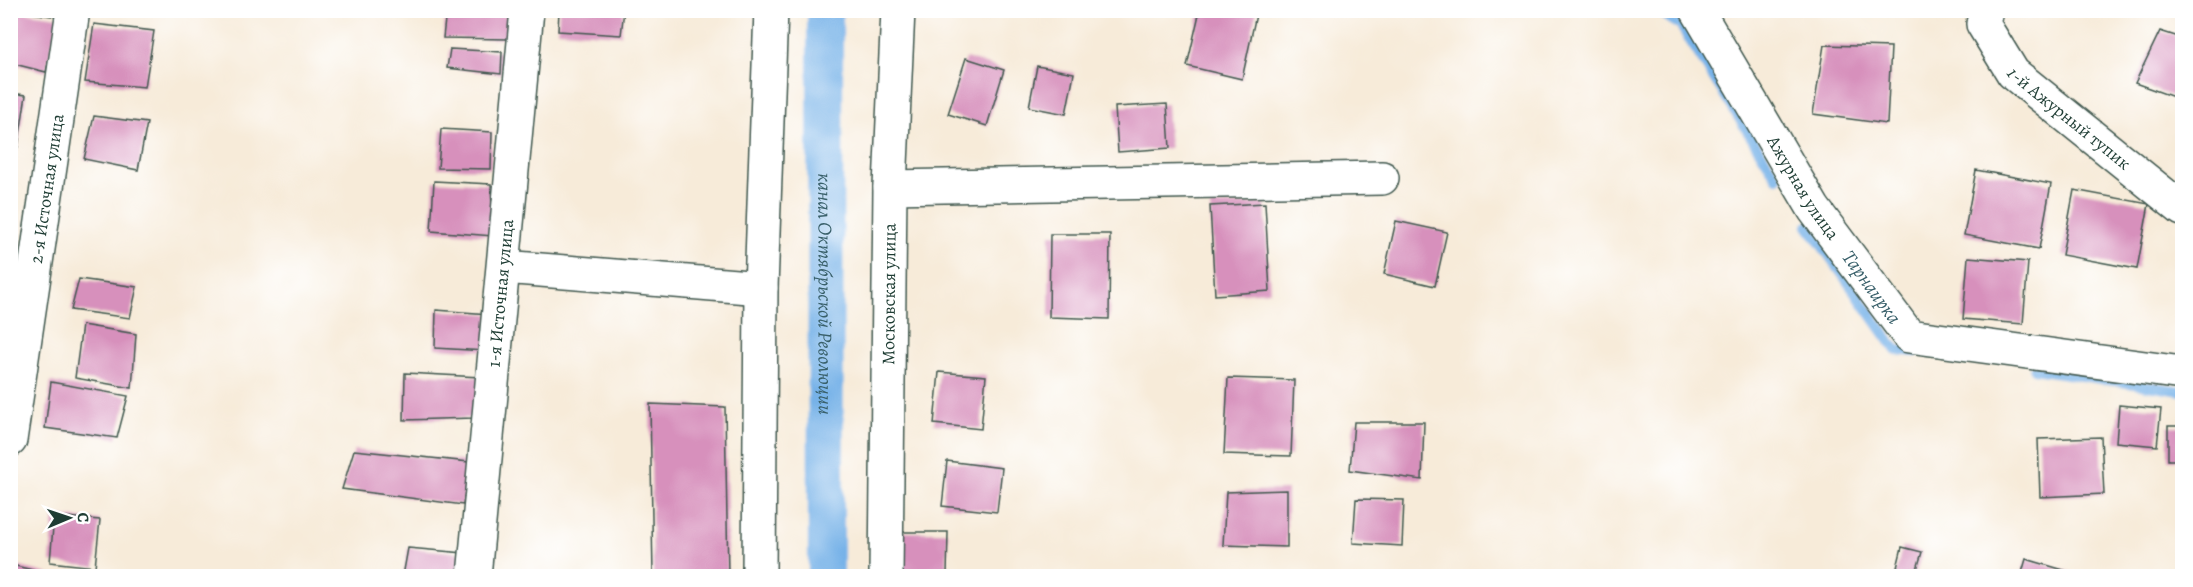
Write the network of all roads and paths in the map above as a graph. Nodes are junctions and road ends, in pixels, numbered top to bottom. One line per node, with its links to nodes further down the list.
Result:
1 (73, 10): 13 (street, 2-я Источная улица)
2 (527, 10): 10 (street, 1-я Источная улица)
3 (771, 10): 11 (street)
4 (898, 10): 8 (street, Московская улица)
5 (1696, 10): 12 (street, Ажурная улица)
6 (1986, 10): 9 (street, 1-й Ажурный тупик)
7 (1382, 178): 8 (street)
8 (890, 188): 16 (street, Московская улица)
9 (2182, 209)
10 (504, 267): 11 (street); 14 (street, 1-я Источная улица)
11 (761, 288): 15 (street)
12 (2182, 373)
13 (10, 440)
14 (474, 576)
15 (759, 576)
16 (886, 576)

